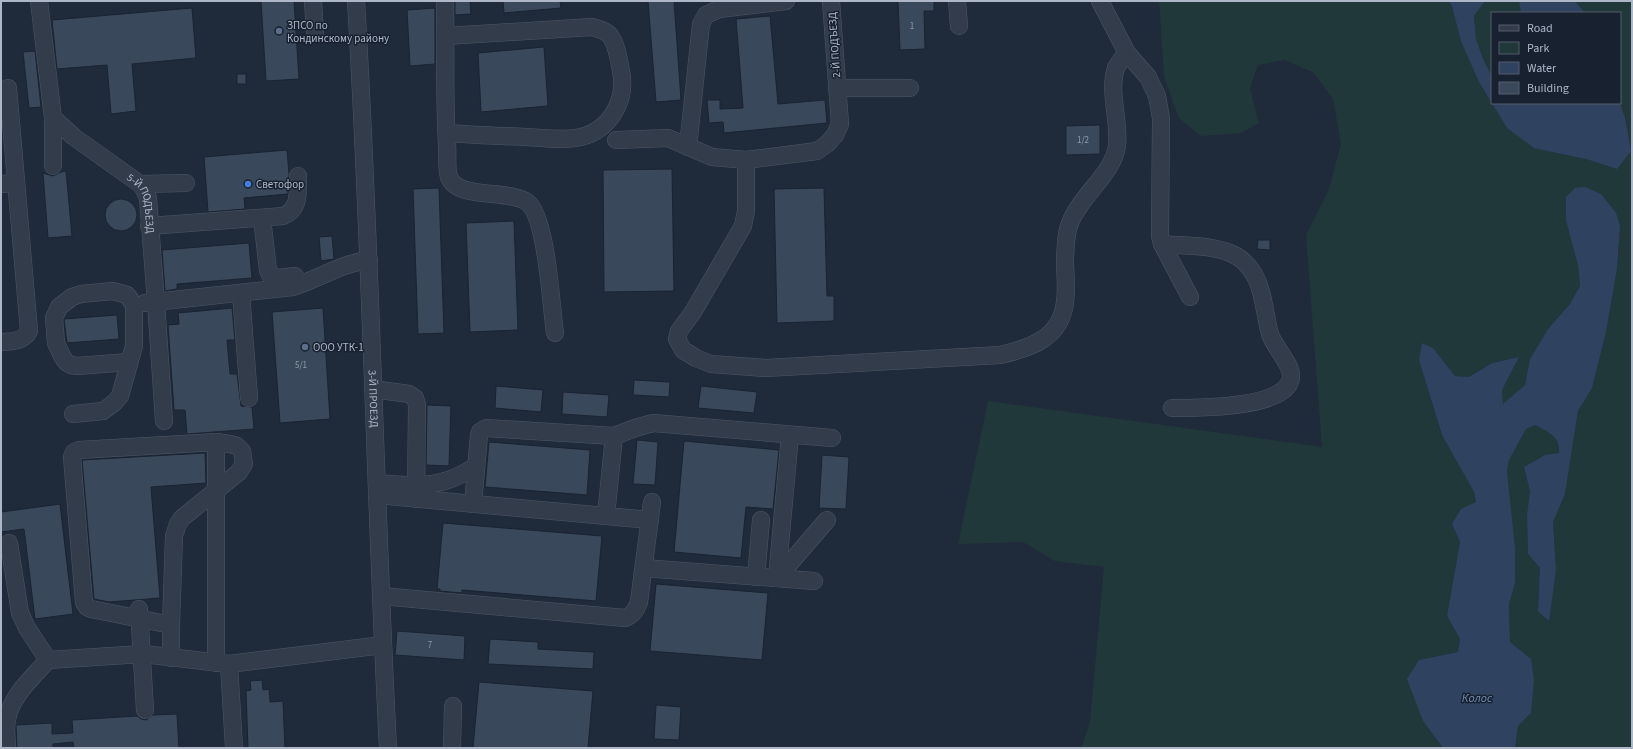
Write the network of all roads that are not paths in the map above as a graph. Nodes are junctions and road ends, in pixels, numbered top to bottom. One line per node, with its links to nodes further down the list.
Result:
1 (39, 1): 16 (street)
2 (313, 1): 10 (street)
3 (356, 1): 29 (street, 3-Й ПРОЕЗД)
4 (446, 1): 11 (street)
5 (786, 1): 19 (street)
6 (830, 1): 14 (street, 2-Й ПОДЪЕЗД)
7 (957, 1): 9 (street)
8 (1100, 1): 12 (street)
9 (959, 26)
10 (315, 33)
11 (446, 36): 17 (street); 17 (street)
12 (1127, 53): 20 (street); 28 (street)
13 (8, 88): 23 (street)
14 (837, 88): 15 (street); 20 (street, 2-Й ПОДЪЕЗД)
15 (910, 88)
16 (53, 118): 21 (street); 25 (street, 5-Й ПОДЪЕЗД)
17 (446, 133): 35 (street)
18 (616, 140): 19 (street, 2-Й ПОДЪЕЗД)
19 (688, 147): 20 (street, 2-Й ПОДЪЕЗД)
20 (746, 160)
21 (53, 166)
22 (298, 176): 26 (street)
23 (9, 183): 36 (street)
24 (186, 183): 25 (street)
25 (140, 184): 27 (street, 5-Й ПОДЪЕЗД)
26 (262, 218): 27 (street); 30 (street)
27 (149, 226): 33 (street, 5-Й ПОДЪЕЗД)
28 (1162, 244): 32 (street); 40 (street)
29 (369, 260): 30 (street); 38 (street, 3-Й ПРОЕЗД)
30 (336, 269): 31 (street)
31 (241, 293): 33 (street); 39 (street)
32 (1190, 298)
33 (156, 302): 34 (street); 42 (street, 5-Й ПОДЪЕЗД)
34 (134, 305): 37 (street); 37 (street)
35 (554, 333)
36 (1, 342)
37 (129, 362): 41 (street)
38 (373, 389): 48 (street, 3-Й ПРОЕЗД); 50 (street)
39 (249, 398)
40 (1172, 408)
41 (73, 414)
42 (164, 421)
43 (790, 435): 44 (street); 45 (street); 60 (street)
44 (614, 436): 47 (street); 53 (street)
45 (832, 438)
46 (216, 442): 49 (street); 49 (street); 63 (street)
47 (476, 467): 50 (street); 52 (street)
48 (377, 489): 50 (street); 62 (street, 3-Й ПРОЕЗД)
49 (216, 490): 64 (street); 69 (street)
50 (416, 492): 52 (street)
51 (652, 502): 54 (street)
52 (473, 504): 53 (street)
53 (606, 516): 54 (street)
54 (650, 520): 58 (street)
55 (761, 520): 59 (street)
56 (827, 520): 60 (street)
57 (9, 543): 68 (street)
58 (644, 568): 59 (street); 62 (street)
59 (756, 577): 60 (street)
60 (777, 578): 61 (street)
61 (814, 581)
62 (381, 596): 65 (street, 3-Й ПРОЕЗД)
63 (140, 614): 64 (street); 66 (street)
64 (171, 625): 67 (street)
65 (383, 645): 69 (street); 74 (street, 3-Й ПРОЕЗД)
66 (143, 654): 67 (street); 68 (street); 71 (street)
67 (171, 658): 69 (street)
68 (48, 660): 72 (street)
69 (223, 663): 73 (street)
70 (453, 706): 75 (street)
71 (145, 710)
72 (7, 748)
73 (234, 748)
74 (388, 748)
75 (452, 748)

